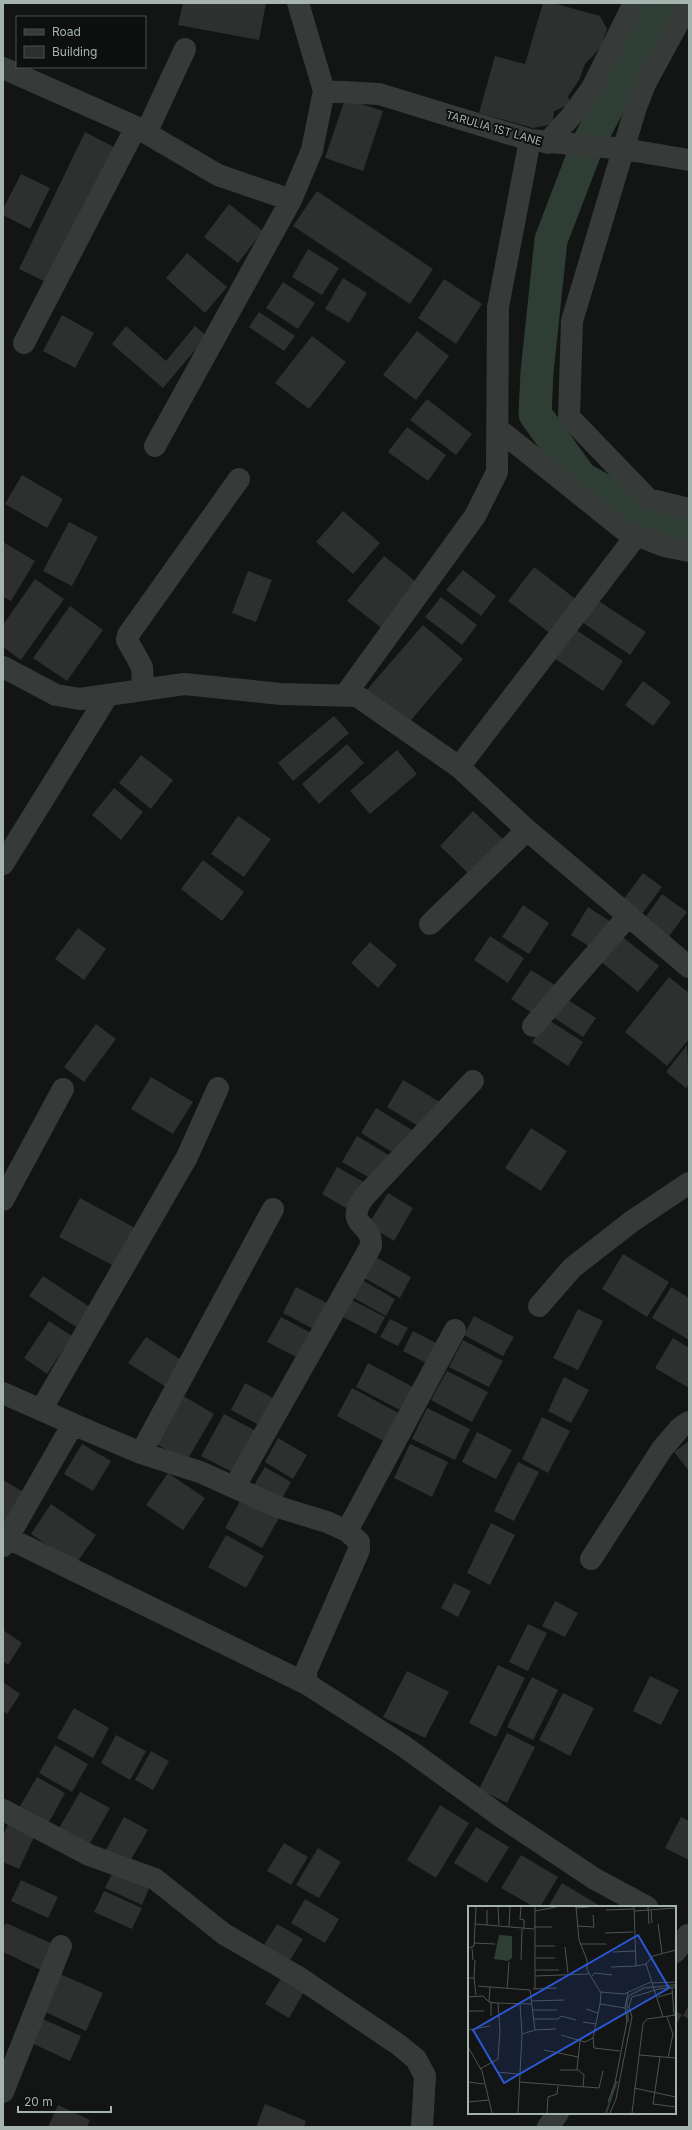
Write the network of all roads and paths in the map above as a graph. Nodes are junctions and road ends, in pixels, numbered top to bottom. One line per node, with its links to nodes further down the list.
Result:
1 (298, 3): 6 (street)
2 (634, 3): 8 (street)
3 (688, 3): 9 (street)
4 (185, 49): 7 (street)
5 (3, 68): 7 (street)
6 (324, 91): 8 (street, TARULIA 1ST LANE); 11 (street)
7 (141, 130): 11 (street); 12 (street)
8 (544, 142): 9 (street, TARULIA 1ST LANE); 13 (street)
9 (616, 149): 10 (street, TARULIA 1ST LANE); 16 (street)
10 (689, 160)
11 (291, 200): 14 (street)
12 (24, 343)
13 (497, 428): 17 (street); 22 (street)
14 (155, 446)
15 (239, 479): 20 (street)
16 (689, 509)
17 (636, 536): 18 (street); 23 (street)
18 (689, 551)
19 (3, 667): 21 (street)
20 (143, 688): 21 (street); 22 (street)
21 (108, 695): 25 (street)
22 (345, 695): 23 (street)
23 (459, 767): 24 (street)
24 (527, 830): 26 (street); 27 (street)
25 (3, 864)
26 (628, 915): 28 (street); 29 (street)
27 (430, 924)
28 (689, 967)
29 (533, 1026)
30 (473, 1081): 43 (street)
31 (218, 1088): 39 (street)
32 (63, 1089): 34 (street)
33 (689, 1183): 36 (street)
34 (3, 1200)
35 (272, 1209): 42 (street)
36 (539, 1306)
37 (455, 1330): 44 (street)
38 (3, 1393): 39 (street)
39 (41, 1410): 41 (street)
40 (689, 1422): 46 (street)
41 (73, 1424): 42 (street); 45 (street)
42 (141, 1452): 43 (street)
43 (236, 1486): 44 (street)
44 (347, 1531): 47 (street)
45 (6, 1542): 47 (street)
46 (591, 1559)
47 (307, 1684): 49 (street)
48 (3, 1810): 55 (street)
49 (645, 1906)
50 (684, 1932): 52 (street)
51 (61, 1946): 53 (street)
52 (676, 1950)
53 (3, 2092)
54 (557, 2114): 56 (street)
55 (422, 2127)
56 (548, 2127)

